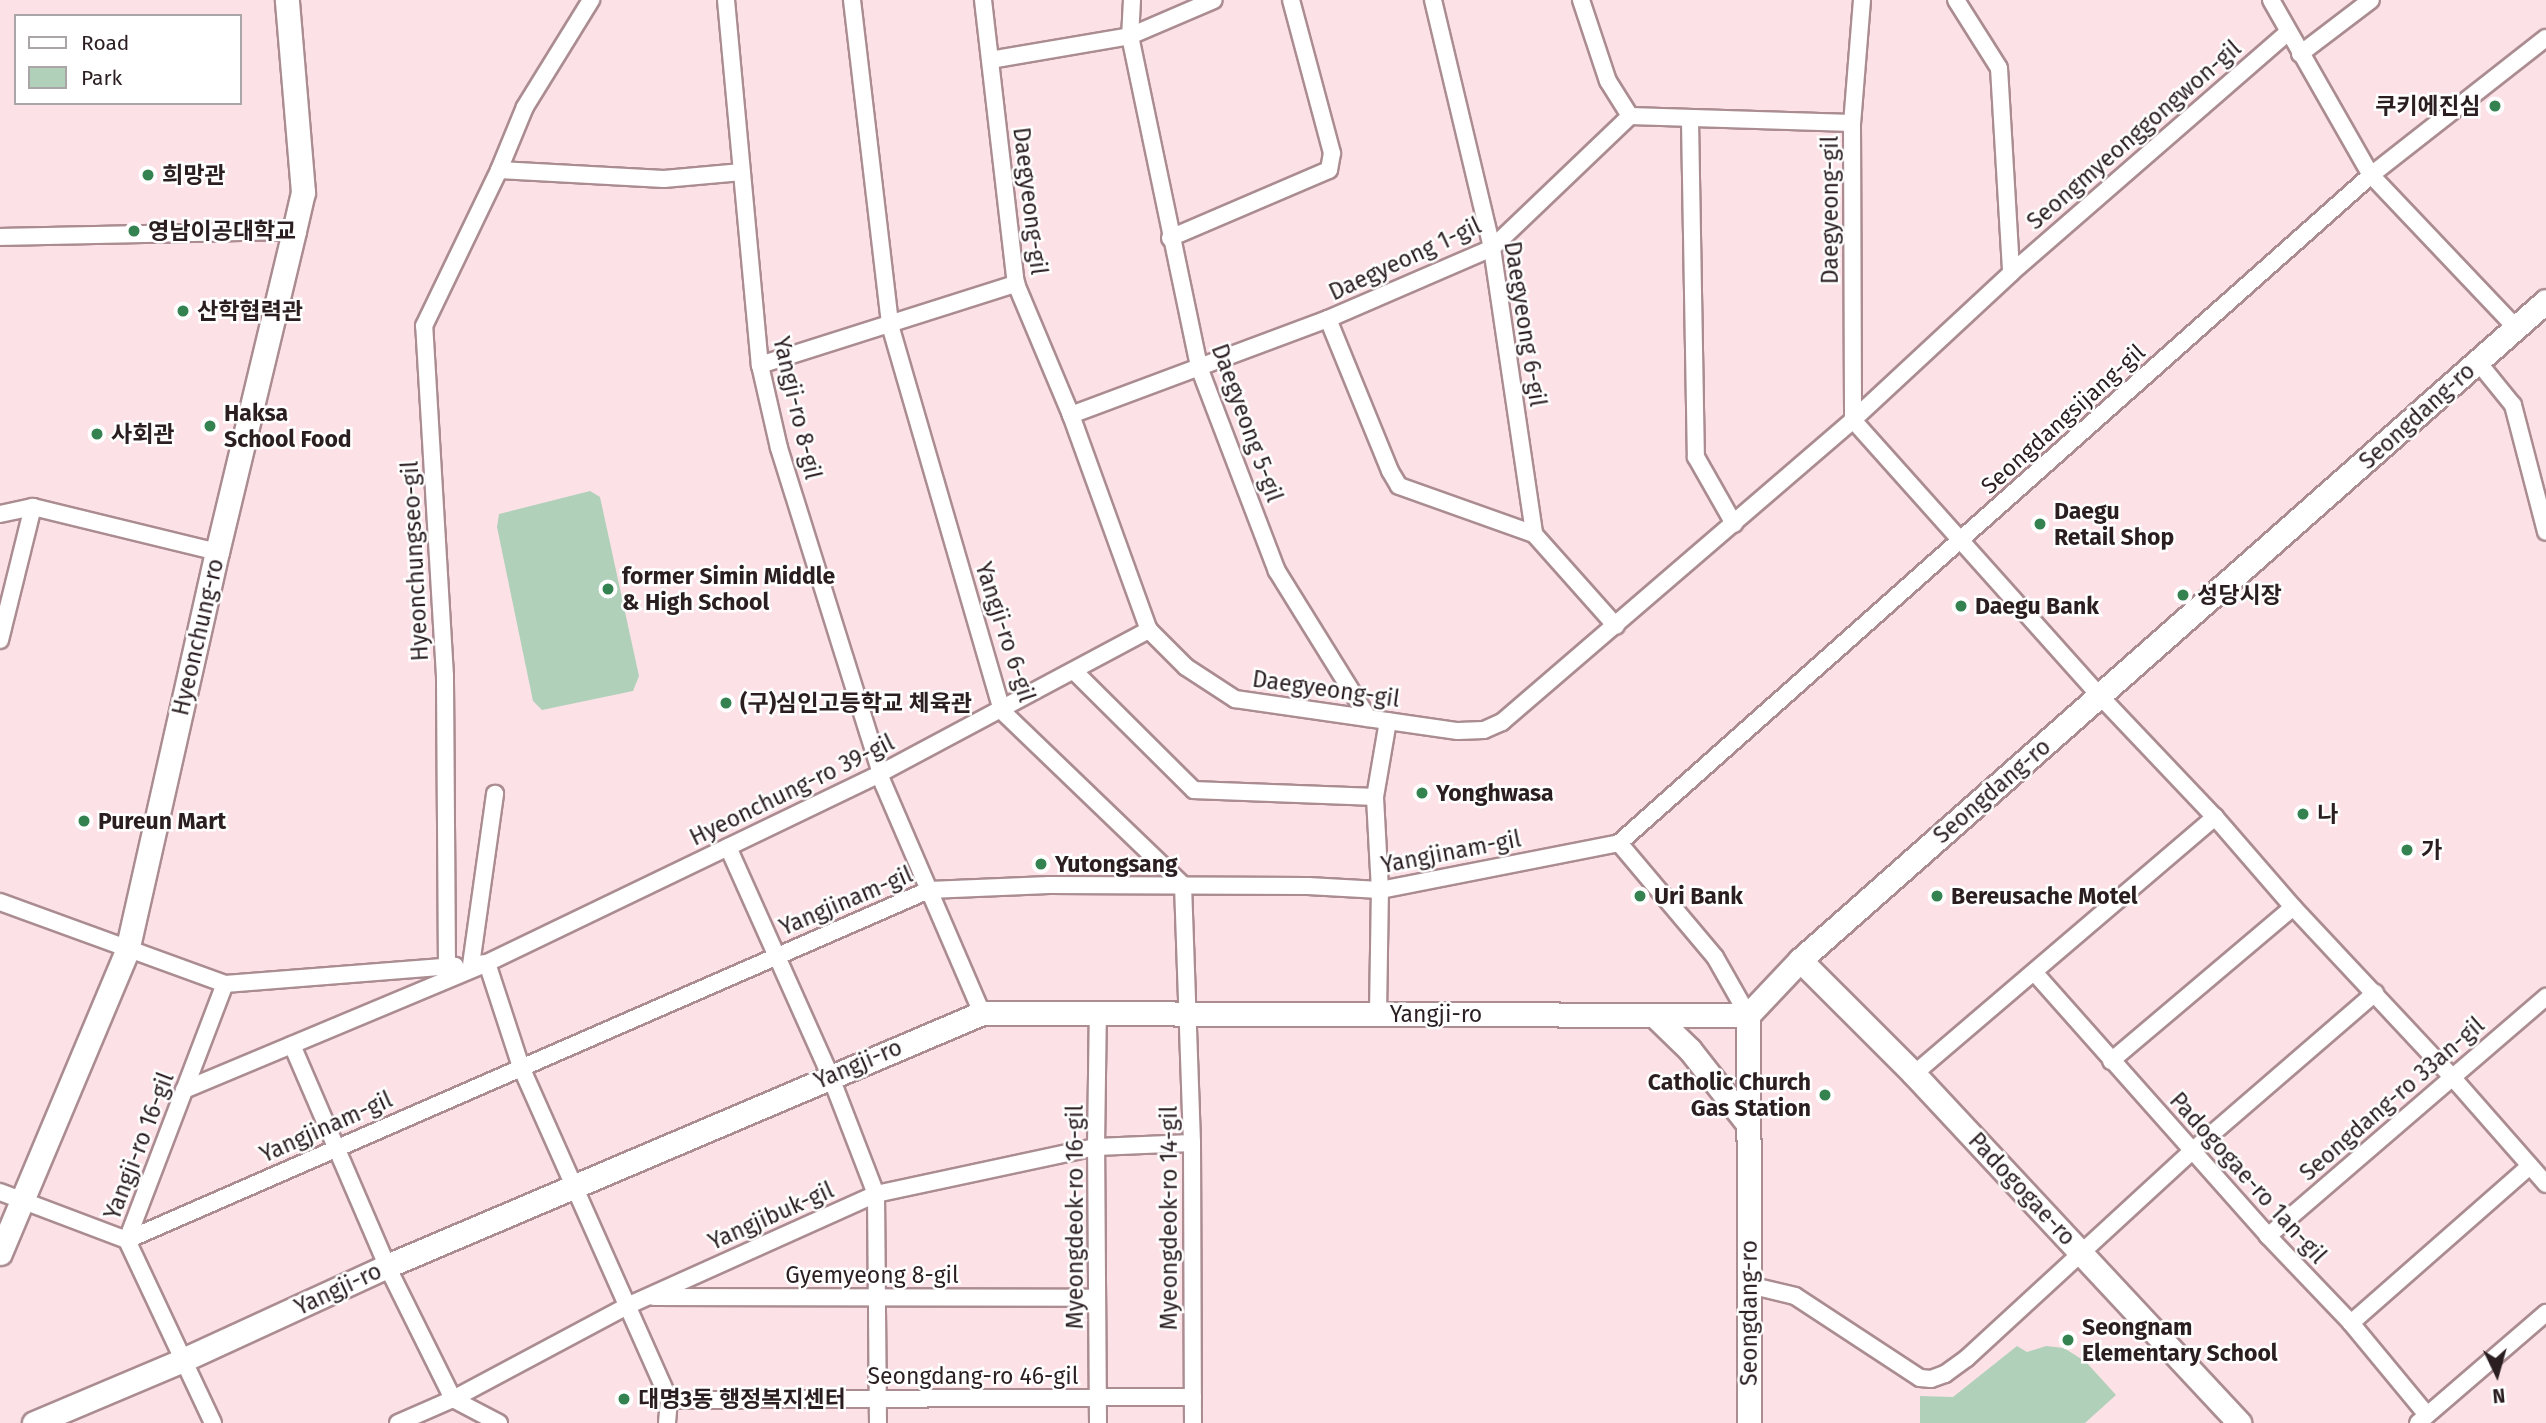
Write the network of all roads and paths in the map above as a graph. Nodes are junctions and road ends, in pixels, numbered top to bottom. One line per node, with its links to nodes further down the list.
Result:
1 (287, 0): 26 (main road, Hyeonchung-ro)
2 (591, 0): 23 (street, Hyeonchungseo-gil)
3 (726, 0): 24 (street, Yangji-ro 8-gil)
4 (852, 0): 34 (street, Yangji-ro 6-gil)
5 (983, 0): 19 (street, Daegyeong-gil)
6 (1132, 0): 16 (street, Daegyeong 5-gil)
7 (1214, 0): 16 (street)
8 (1291, 0): 28 (street)
9 (1433, 0): 29 (street, Daegyeong 6-gil)
10 (1581, 0): 20 (street)
11 (1862, 0): 22 (street, Daegyeong-gil)
12 (1956, 0): 30 (street, Seongmyeonggongwon-gil)
13 (2271, 0): 15 (street)
14 (2371, 0): 18 (street)
15 (2288, 32): 18 (street); 30 (street, Seongmyeonggongwon-gil)
16 (1130, 36): 19 (street); 28 (street, Daegyeong 5-gil)
17 (2546, 38): 25 (street, Seongdangsijang-gil)
18 (2300, 54): 25 (street)
19 (990, 60): 31 (street, Daegyeong-gil)
20 (1630, 116): 21 (street); 29 (street, Daegyeong 1-gil)
21 (1690, 120): 22 (street); 43 (street)
22 (1852, 122): 40 (street, Daegyeong-gil)
23 (499, 170): 24 (street); 71 (street, Hyeonchungseo-gil)
24 (742, 172): 37 (street, Yangji-ro 8-gil)
25 (2371, 176): 35 (street); 46 (street, Seongdangsijang-gil)
26 (294, 231): 27 (street); 47 (main road, Hyeonchung-ro)
27 (0, 237)
28 (1170, 238): 38 (street, Daegyeong 5-gil)
29 (1492, 248): 33 (street, Daegyeong 1-gil); 45 (street, Daegyeong 6-gil)
30 (2011, 273): 40 (street, Seongmyeonggongwon-gil)
31 (1016, 284): 34 (street); 39 (street, Daegyeong-gil)
32 (2546, 301): 35 (main road, Seongdang-ro)
33 (1328, 319): 38 (street, Daegyeong 1-gil); 45 (street)
34 (890, 325): 37 (street); 53 (street, Yangji-ro 6-gil)
35 (2516, 328): 36 (main road, Seongdang-ro)
36 (2478, 362): 44 (street); 52 (main road, Seongdang-ro)
37 (760, 365): 56 (street, Yangji-ro 8-gil)
38 (1199, 367): 39 (street, Daegyeong 1-gil); 54 (street, Daegyeong 5-gil)
39 (1070, 415): 49 (street, Daegyeong-gil)
40 (1853, 420): 43 (street, Daegyeong-gil); 46 (street)
41 (33, 507): 42 (street); 47 (street); 50 (street)
42 (0, 514)
43 (1734, 524): 48 (street, Daegyeong-gil)
44 (2546, 532)
45 (1534, 534): 48 (street)
46 (1960, 541): 52 (street); 60 (street, Seongdangsijang-gil)
47 (217, 552): 67 (main road, Hyeonchung-ro)
48 (1616, 626): 55 (street, Daegyeong-gil)
49 (1149, 630): 51 (street, Hyeonchung-ro 39-gil); 54 (street, Daegyeong-gil)
50 (0, 640)
51 (1074, 671): 53 (street, Hyeonchung-ro 39-gil); 58 (street)
52 (2100, 696): 59 (street); 69 (main road, Seongdang-ro)
53 (1002, 711): 56 (street, Hyeonchung-ro 39-gil); 62 (street, Yangji-ro 6-gil)
54 (1368, 718): 55 (street, Daegyeong-gil)
55 (1388, 721): 58 (street)
56 (880, 773): 61 (street, Hyeonchung-ro 39-gil); 63 (street, Yangji-ro 8-gil)
57 (495, 794): 70 (street)
58 (1375, 797): 64 (street)
59 (2215, 817): 66 (street); 72 (street)
60 (1619, 843): 64 (street, Yangjinam-gil); 81 (street)
61 (728, 847): 68 (street); 70 (street, Hyeonchung-ro 39-gil)
62 (1183, 885): 63 (street, Yangjinam-gil); 64 (street, Yangjinam-gil); 78 (street)
63 (929, 890): 68 (street, Yangjinam-gil); 77 (street, Yangji-ro 8-gil)
64 (1380, 890): 79 (street)
65 (0, 902): 67 (street, Hyeonchung-ro 39-gil)
66 (2293, 907): 74 (street); 83 (street)
67 (128, 948): 73 (street, Hyeonchung-ro 39-gil); 98 (main road, Hyeonchung-ro)
68 (777, 956): 84 (street, Yangjinam-gil); 86 (street)
69 (1800, 960): 81 (main road, Seongdang-ro); 85 (main road, Padogogae-ro)
70 (479, 964): 71 (street, Hyeonchung-ro 39-gil); 82 (street, Hyeonchung-ro 39-gil); 84 (street)
71 (447, 967): 73 (street, Hyeonchung-ro 39-gil)
72 (2034, 972): 83 (street, Padogogae-ro 1an-gil); 85 (street)
73 (225, 984): 88 (street, Yangji-ro 16-gil)
74 (2375, 993): 87 (street); 93 (street)
75 (2546, 997): 87 (street, Seongdang-ro 33an-gil)
76 (1098, 1012): 77 (main road, Yangji-ro); 78 (main road, Yangji-ro); 91 (street, Myeongdeok-ro 16-gil)
77 (982, 1013): 86 (main road, Yangji-ro)
78 (1188, 1013): 79 (main road, Yangji-ro); 90 (street, Myeongdeok-ro 14-gil)
79 (1378, 1014): 80 (main road, Yangji-ro)
80 (1654, 1015): 81 (main road, Yangji-ro); 89 (main road)
81 (1748, 1015): 89 (main road, Seongdang-ro)
82 (292, 1045): 88 (street, Hyeonchung-ro 39-gil); 92 (street)
83 (2111, 1061): 93 (street, Padogogae-ro 1an-gil)
84 (521, 1067): 92 (street, Yangjinam-gil); 96 (street)
85 (1914, 1074): 101 (main road, Padogogae-ro)
86 (830, 1075): 96 (main road, Yangji-ro); 97 (street)
87 (2453, 1078): 94 (street); 99 (street, Seongdang-ro 33an-gil)
88 (184, 1090): 100 (street, Yangji-ro 16-gil)
89 (1748, 1124): 104 (main road, Seongdang-ro)
90 (1192, 1143): 91 (street, Yangjibuk-gil); 112 (street, Myeongdeok-ro 14-gil)
91 (1096, 1147): 97 (street, Yangjibuk-gil); 107 (street, Myeongdeok-ro 16-gil)
92 (334, 1148): 100 (street, Yangjinam-gil); 103 (street)
93 (2192, 1151): 99 (street, Padogogae-ro 1an-gil); 101 (street)
94 (2530, 1166): 95 (street); 110 (street)
95 (2546, 1184)
96 (576, 1187): 103 (main road, Yangji-ro); 108 (street)
97 (876, 1194): 105 (street, Yangjibuk-gil); 106 (street)
98 (10, 1197): 100 (street); 102 (main road, Hyeonchung-ro)
99 (2269, 1236): 110 (street, Padogogae-ro 1an-gil)
100 (127, 1240): 111 (street, Yangji-ro 16-gil)
101 (2080, 1252): 104 (street); 127 (main road, Padogogae-ro)
102 (0, 1253)
103 (387, 1266): 111 (main road, Yangji-ro); 114 (street)
104 (1749, 1285): 126 (main road, Seongdang-ro)
105 (648, 1297): 106 (street, Gyemyeong 8-gil); 108 (street, Yangjibuk-gil)
106 (877, 1298): 107 (street, Gyemyeong 8-gil); 115 (street)
107 (1097, 1298): 113 (street, Myeongdeok-ro 16-gil)
108 (627, 1306): 114 (street, Yangjibuk-gil); 116 (street)
109 (2546, 1313): 117 (street)
110 (2351, 1323): 117 (street, Padogogae-ro 1an-gil)
111 (183, 1360): 118 (main road, Yangji-ro); 119 (street)
112 (1193, 1397): 113 (street, Seongdang-ro 46-gil); 125 (street, Myeongdeok-ro 14-gil)
113 (1100, 1398): 115 (street, Seongdang-ro 46-gil); 124 (street, Myeongdeok-ro 16-gil)
114 (453, 1399): 120 (street, Yangjibuk-gil); 121 (street)
115 (878, 1399): 116 (street, Seongdang-ro 46-gil); 123 (street)
116 (668, 1400): 122 (street)
117 (2423, 1419)
118 (34, 1423)
119 (213, 1423)
120 (398, 1423)
121 (499, 1423)
122 (667, 1423)
123 (878, 1423)
124 (1098, 1423)
125 (1193, 1423)
126 (1749, 1423)
127 (2239, 1423)

